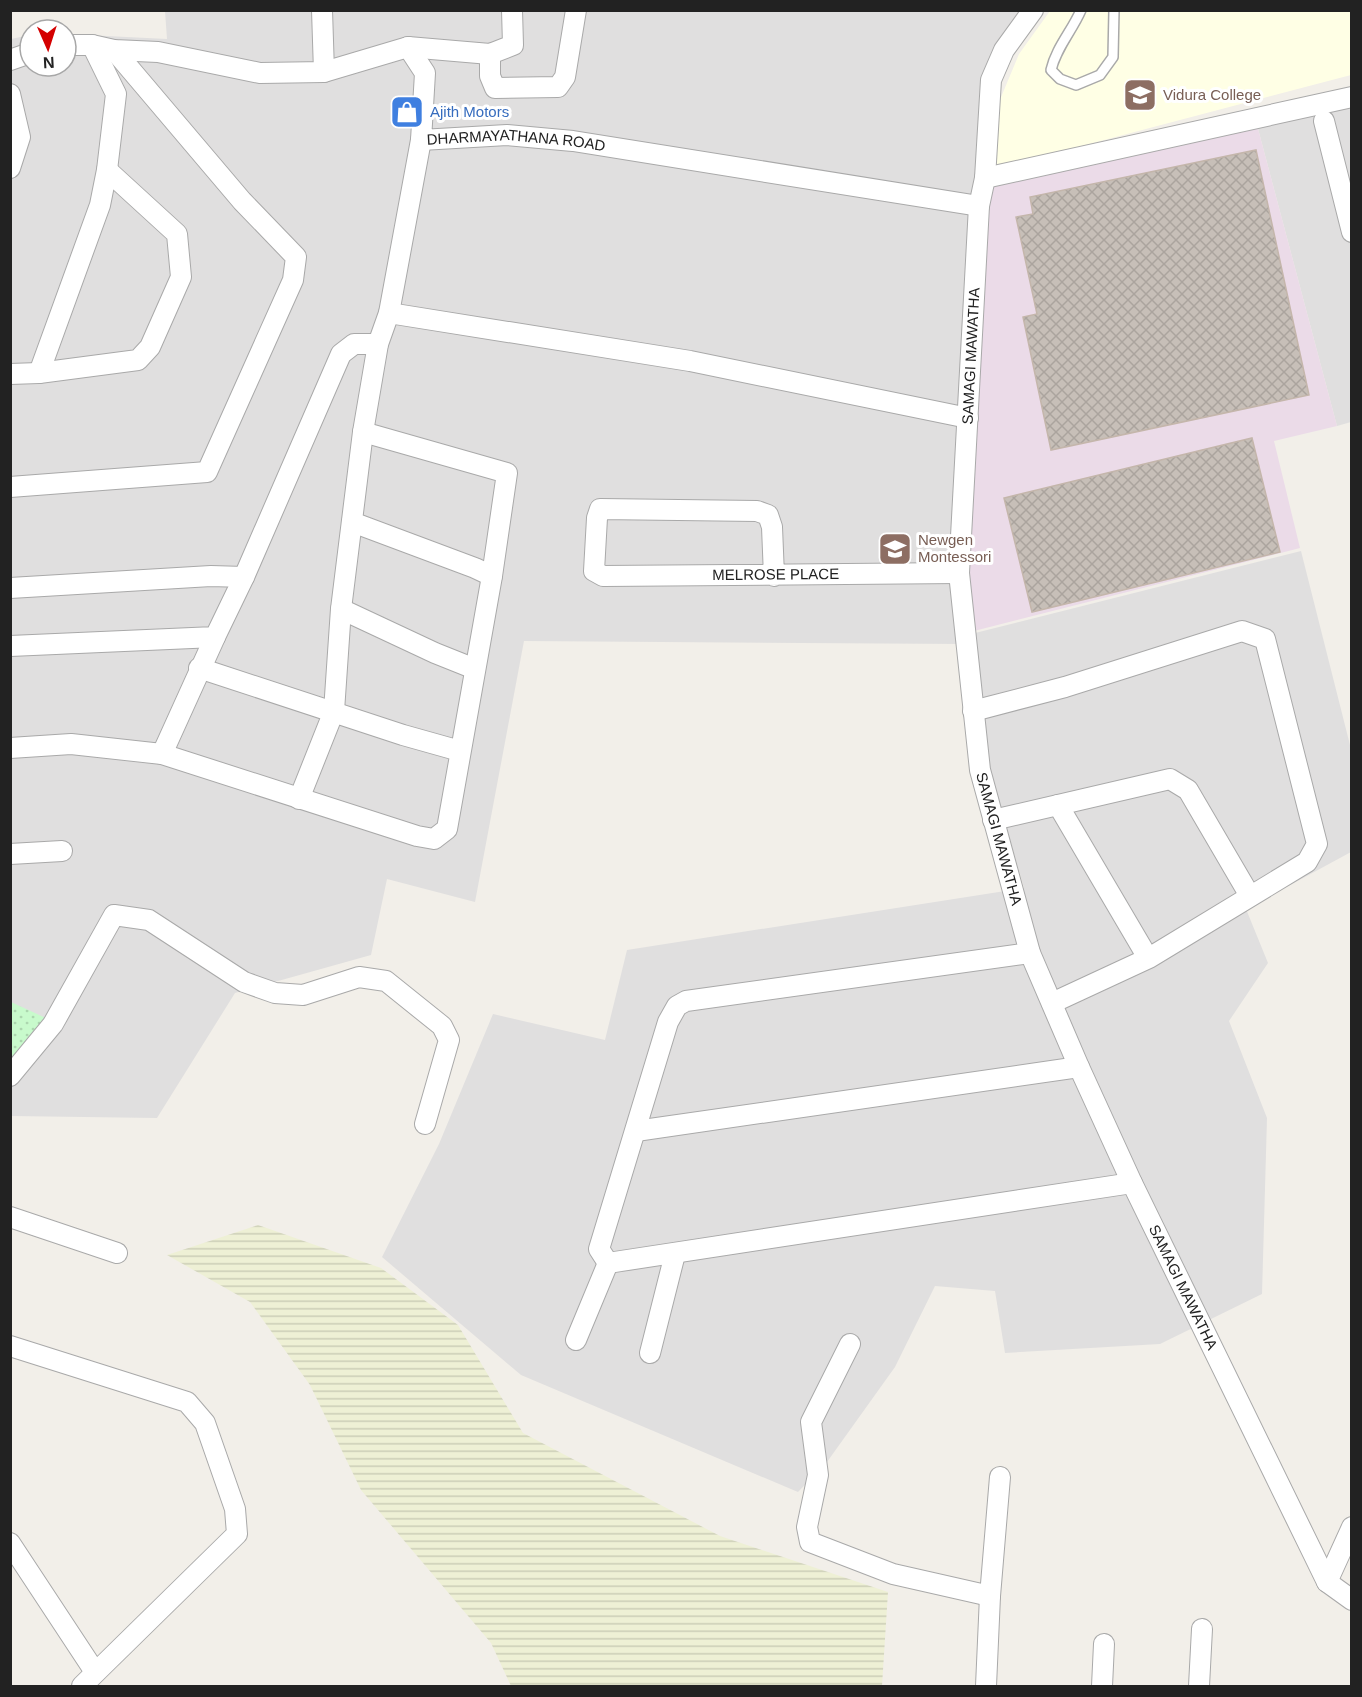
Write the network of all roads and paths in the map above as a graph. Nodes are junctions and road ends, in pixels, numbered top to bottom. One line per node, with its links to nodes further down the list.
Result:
1 (322, 10): 12 (street)
2 (512, 10): 11 (street)
3 (576, 10): 11 (street)
4 (1081, 10): 5 (lane)
5 (1114, 10)
6 (1026, 11): 19 (street, SAMAGI MAWATHA)
7 (78, 45): 8 (street)
8 (92, 45): 10 (street); 18 (street)
9 (408, 47): 11 (street); 12 (street); 16 (street, DHARMAYATHANA ROAD)
10 (114, 50): 12 (street); 28 (street)
11 (490, 54)
12 (324, 72)
13 (10, 94): 17 (street)
14 (1352, 97): 19 (street)
15 (1324, 121): 21 (street)
16 (421, 140): 20 (street, DHARMAYATHANA ROAD); 22 (street)
17 (10, 168)
18 (107, 170): 24 (street); 24 (street)
19 (985, 178): 20 (street, SAMAGI MAWATHA)
20 (979, 206): 26 (street, SAMAGI MAWATHA)
21 (1352, 232)
22 (389, 313): 23 (street); 26 (street)
23 (378, 344): 27 (street); 33 (street)
24 (39, 373): 25 (street)
25 (10, 374)
26 (968, 418): 30 (street, SAMAGI MAWATHA)
27 (363, 432): 29 (street); 31 (street)
28 (10, 487)
29 (352, 522): 31 (street); 35 (street)
30 (959, 573): 32 (street, MELROSE PLACE); 41 (street, SAMAGI MAWATHA)
31 (492, 576): 39 (street)
32 (774, 576): 32 (street, MELROSE PLACE)
33 (244, 577): 34 (street); 36 (street)
34 (10, 588)
35 (341, 609): 39 (street); 40 (street)
36 (215, 637): 37 (street); 38 (street)
37 (10, 646)
38 (199, 668): 40 (street); 44 (street)
39 (475, 669): 43 (street)
40 (334, 711): 43 (street); 45 (street)
41 (973, 711): 47 (street, SAMAGI MAWATHA); 50 (street)
42 (10, 748): 44 (street)
43 (460, 751): 45 (street)
44 (162, 754): 45 (street)
45 (299, 799)
46 (1058, 805): 47 (street); 50 (street); 52 (street)
47 (993, 820): 51 (street, SAMAGI MAWATHA)
48 (62, 851): 49 (street)
49 (10, 854)
50 (1251, 896): 52 (street)
51 (1030, 953): 53 (street, SAMAGI MAWATHA); 57 (street)
52 (1148, 958): 53 (street)
53 (1052, 1003): 54 (street, SAMAGI MAWATHA)
54 (1079, 1066): 57 (street); 58 (street, SAMAGI MAWATHA)
55 (10, 1076): 56 (street)
56 (425, 1124)
57 (636, 1131): 62 (street)
58 (1132, 1183): 61 (street); 70 (street, SAMAGI MAWATHA)
59 (10, 1217): 60 (street)
60 (117, 1253)
61 (675, 1254): 62 (street); 66 (street)
62 (608, 1263): 63 (street)
63 (576, 1340)
64 (850, 1344): 71 (street)
65 (10, 1346): 75 (street)
66 (650, 1353)
67 (1000, 1477): 71 (street)
68 (1352, 1527): 70 (street)
69 (10, 1543): 75 (street)
70 (1327, 1582): 72 (street, SAMAGI MAWATHA)
71 (990, 1596): 76 (street)
72 (1352, 1600)
73 (1202, 1629): 78 (street)
74 (1104, 1644): 77 (street)
75 (89, 1679)
76 (986, 1686)
77 (1101, 1686)
78 (1199, 1686)

